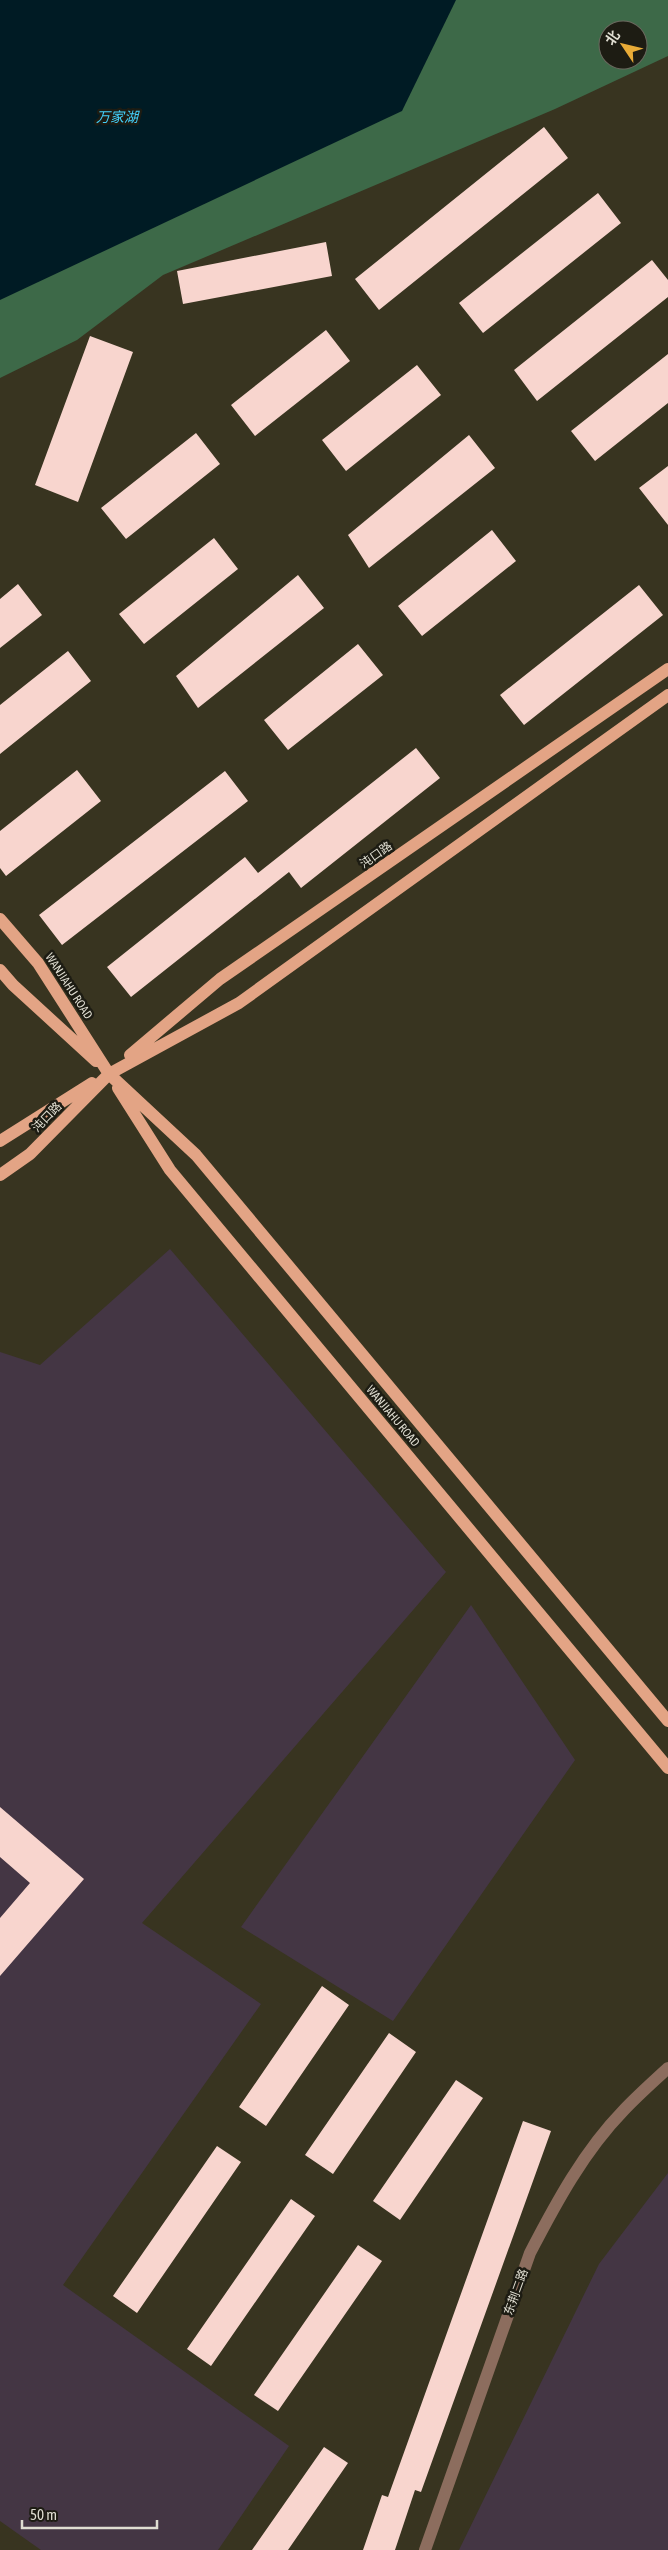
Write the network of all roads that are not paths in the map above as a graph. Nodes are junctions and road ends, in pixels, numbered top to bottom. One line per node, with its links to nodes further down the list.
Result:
1 (668, 669): 5 (main road, 沌口路)
2 (668, 696): 5 (main road, 沌口路)
3 (0, 919): 5 (main road, WANJIAHU ROAD)
4 (0, 970): 5 (main road, WANJIAHU ROAD)
5 (109, 1074): 6 (main road, 沌口路); 7 (main road, 沌口路); 8 (main road, WANJIAHU ROAD); 9 (main road, WANJIAHU ROAD)
6 (0, 1141)
7 (0, 1175)
8 (668, 1721)
9 (668, 1768)
10 (668, 2068): 11 (street, 东荆二路)
11 (425, 2550)

